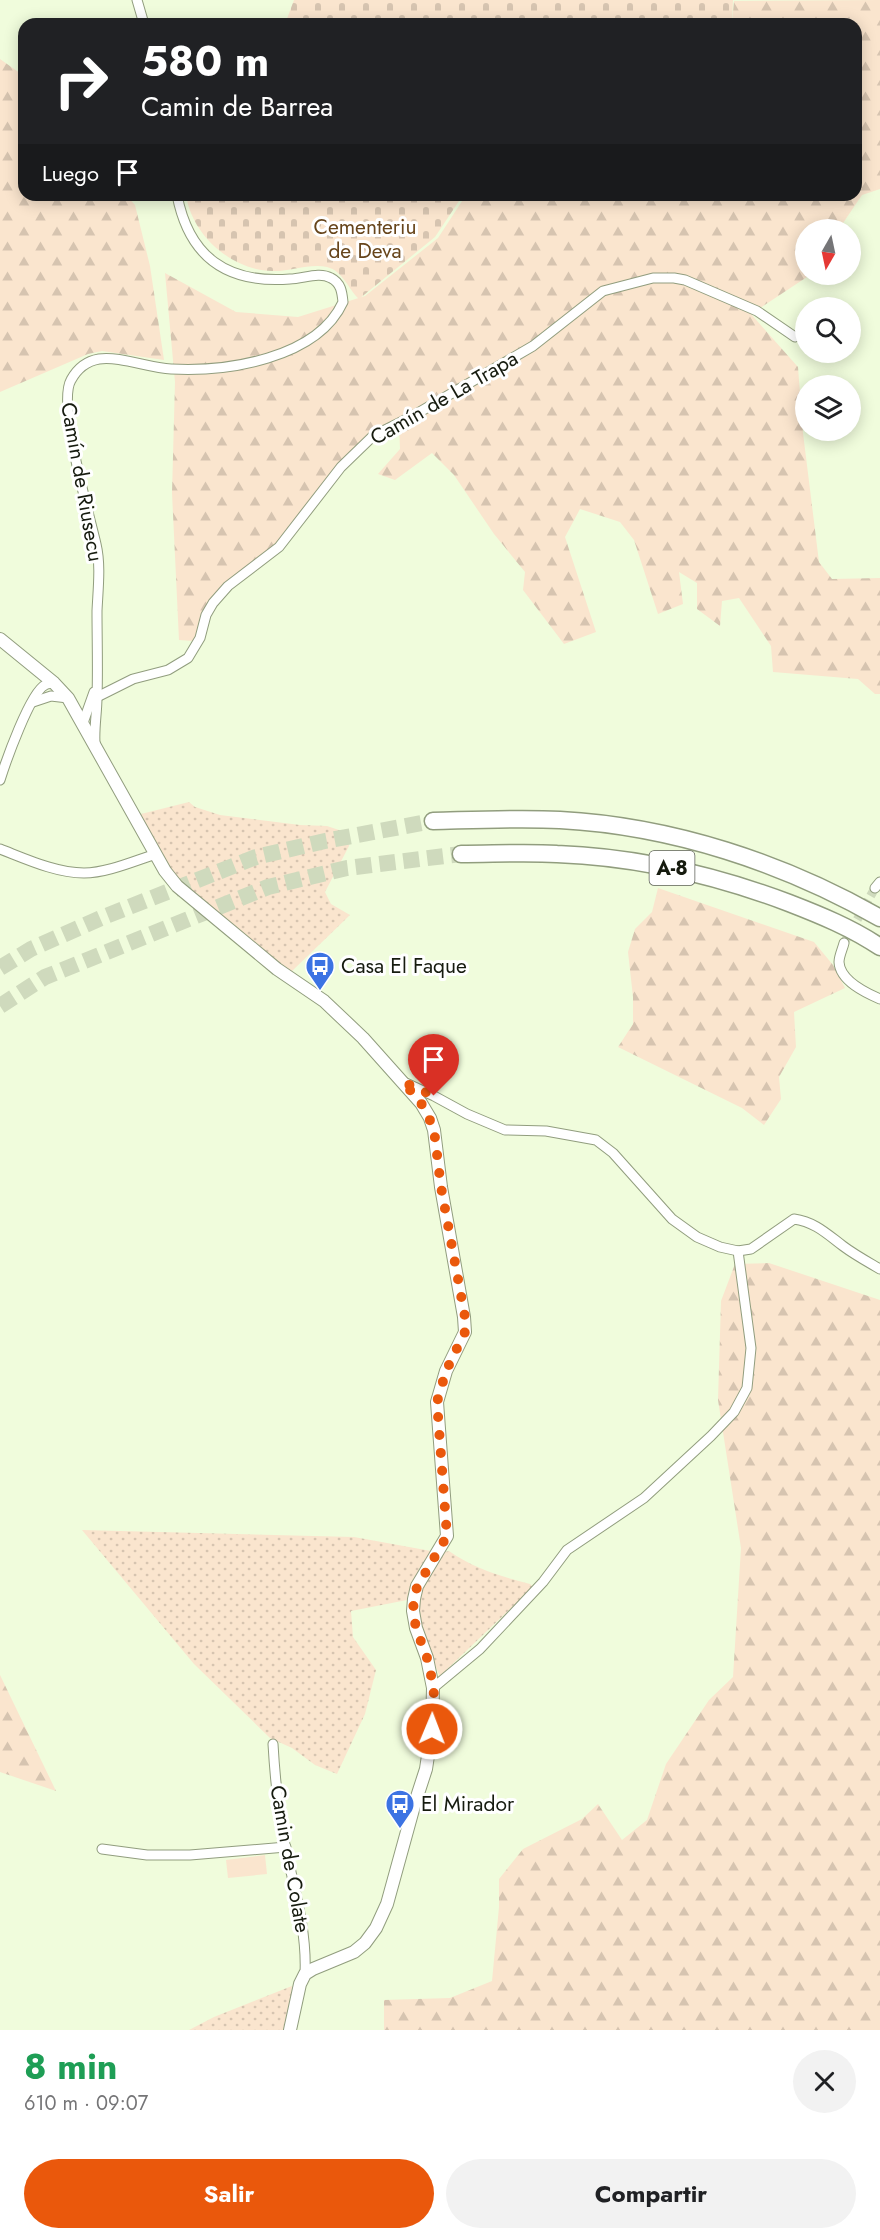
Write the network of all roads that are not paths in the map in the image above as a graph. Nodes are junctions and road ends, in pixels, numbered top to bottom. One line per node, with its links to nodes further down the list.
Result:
1 (137, 0): 2 (street)
2 (142, 18)
3 (179, 201): 7 (street, Camín de Riusecu)
4 (795, 337): 7 (street, Camín de La Trapa)
5 (0, 639): 6 (street)
6 (54, 683): 8 (street); 9 (street)
7 (94, 699): 9 (street); 10 (street, Camín de Riusecu); 11 (street, Camín de Riusecu)
8 (37, 700): 9 (street); 13 (street)
9 (71, 702): 11 (street)
10 (96, 711): 11 (street); 12 (street, Camín de Riusecu)
11 (83, 723): 12 (street)
12 (95, 745): 16 (street)
13 (0, 780)
14 (433, 821): 18 (highway, A-8)
15 (0, 849): 16 (street)
16 (156, 854): 22 (street)
17 (461, 854): 20 (highway, A-8)
18 (880, 918)
19 (844, 943): 21 (street)
20 (880, 947)
21 (880, 999)
22 (403, 1082): 23 (street); 25 (street)
23 (738, 1251): 24 (street); 25 (street)
24 (880, 1269)
25 (434, 1688): 29 (street)
26 (273, 1744): 27 (street, Camin de Colate)
27 (286, 1847): 28 (street); 29 (street, Camin de Colate)
28 (102, 1849)
29 (305, 1974): 30 (street)
30 (290, 2030)

